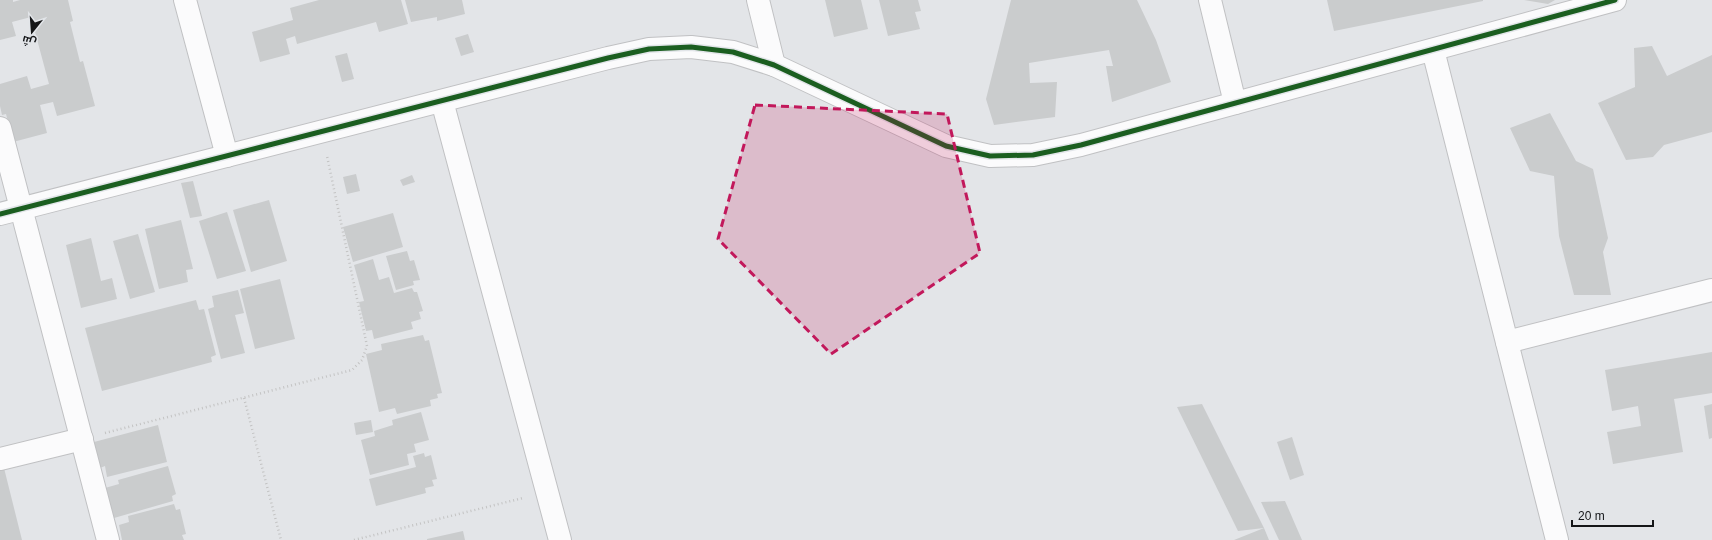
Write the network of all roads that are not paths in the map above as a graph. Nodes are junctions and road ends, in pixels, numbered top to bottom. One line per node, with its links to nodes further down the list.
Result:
1 (185, 0): 10 (street)
2 (758, 0): 6 (street)
3 (1210, 0): 8 (street)
4 (1615, 0): 5 (street)
5 (1432, 50): 8 (street); 14 (street)
6 (774, 65): 7 (street); 8 (street)
7 (442, 101): 10 (street); 18 (street)
8 (1235, 103)
9 (0, 128): 11 (street)
10 (227, 156): 11 (street)
11 (21, 209): 12 (street); 15 (street)
12 (0, 214)
13 (1712, 290): 14 (street)
14 (1507, 342): 19 (street)
15 (82, 439): 16 (street); 17 (street)
16 (0, 459)
17 (108, 540)
18 (560, 540)
19 (1557, 540)

